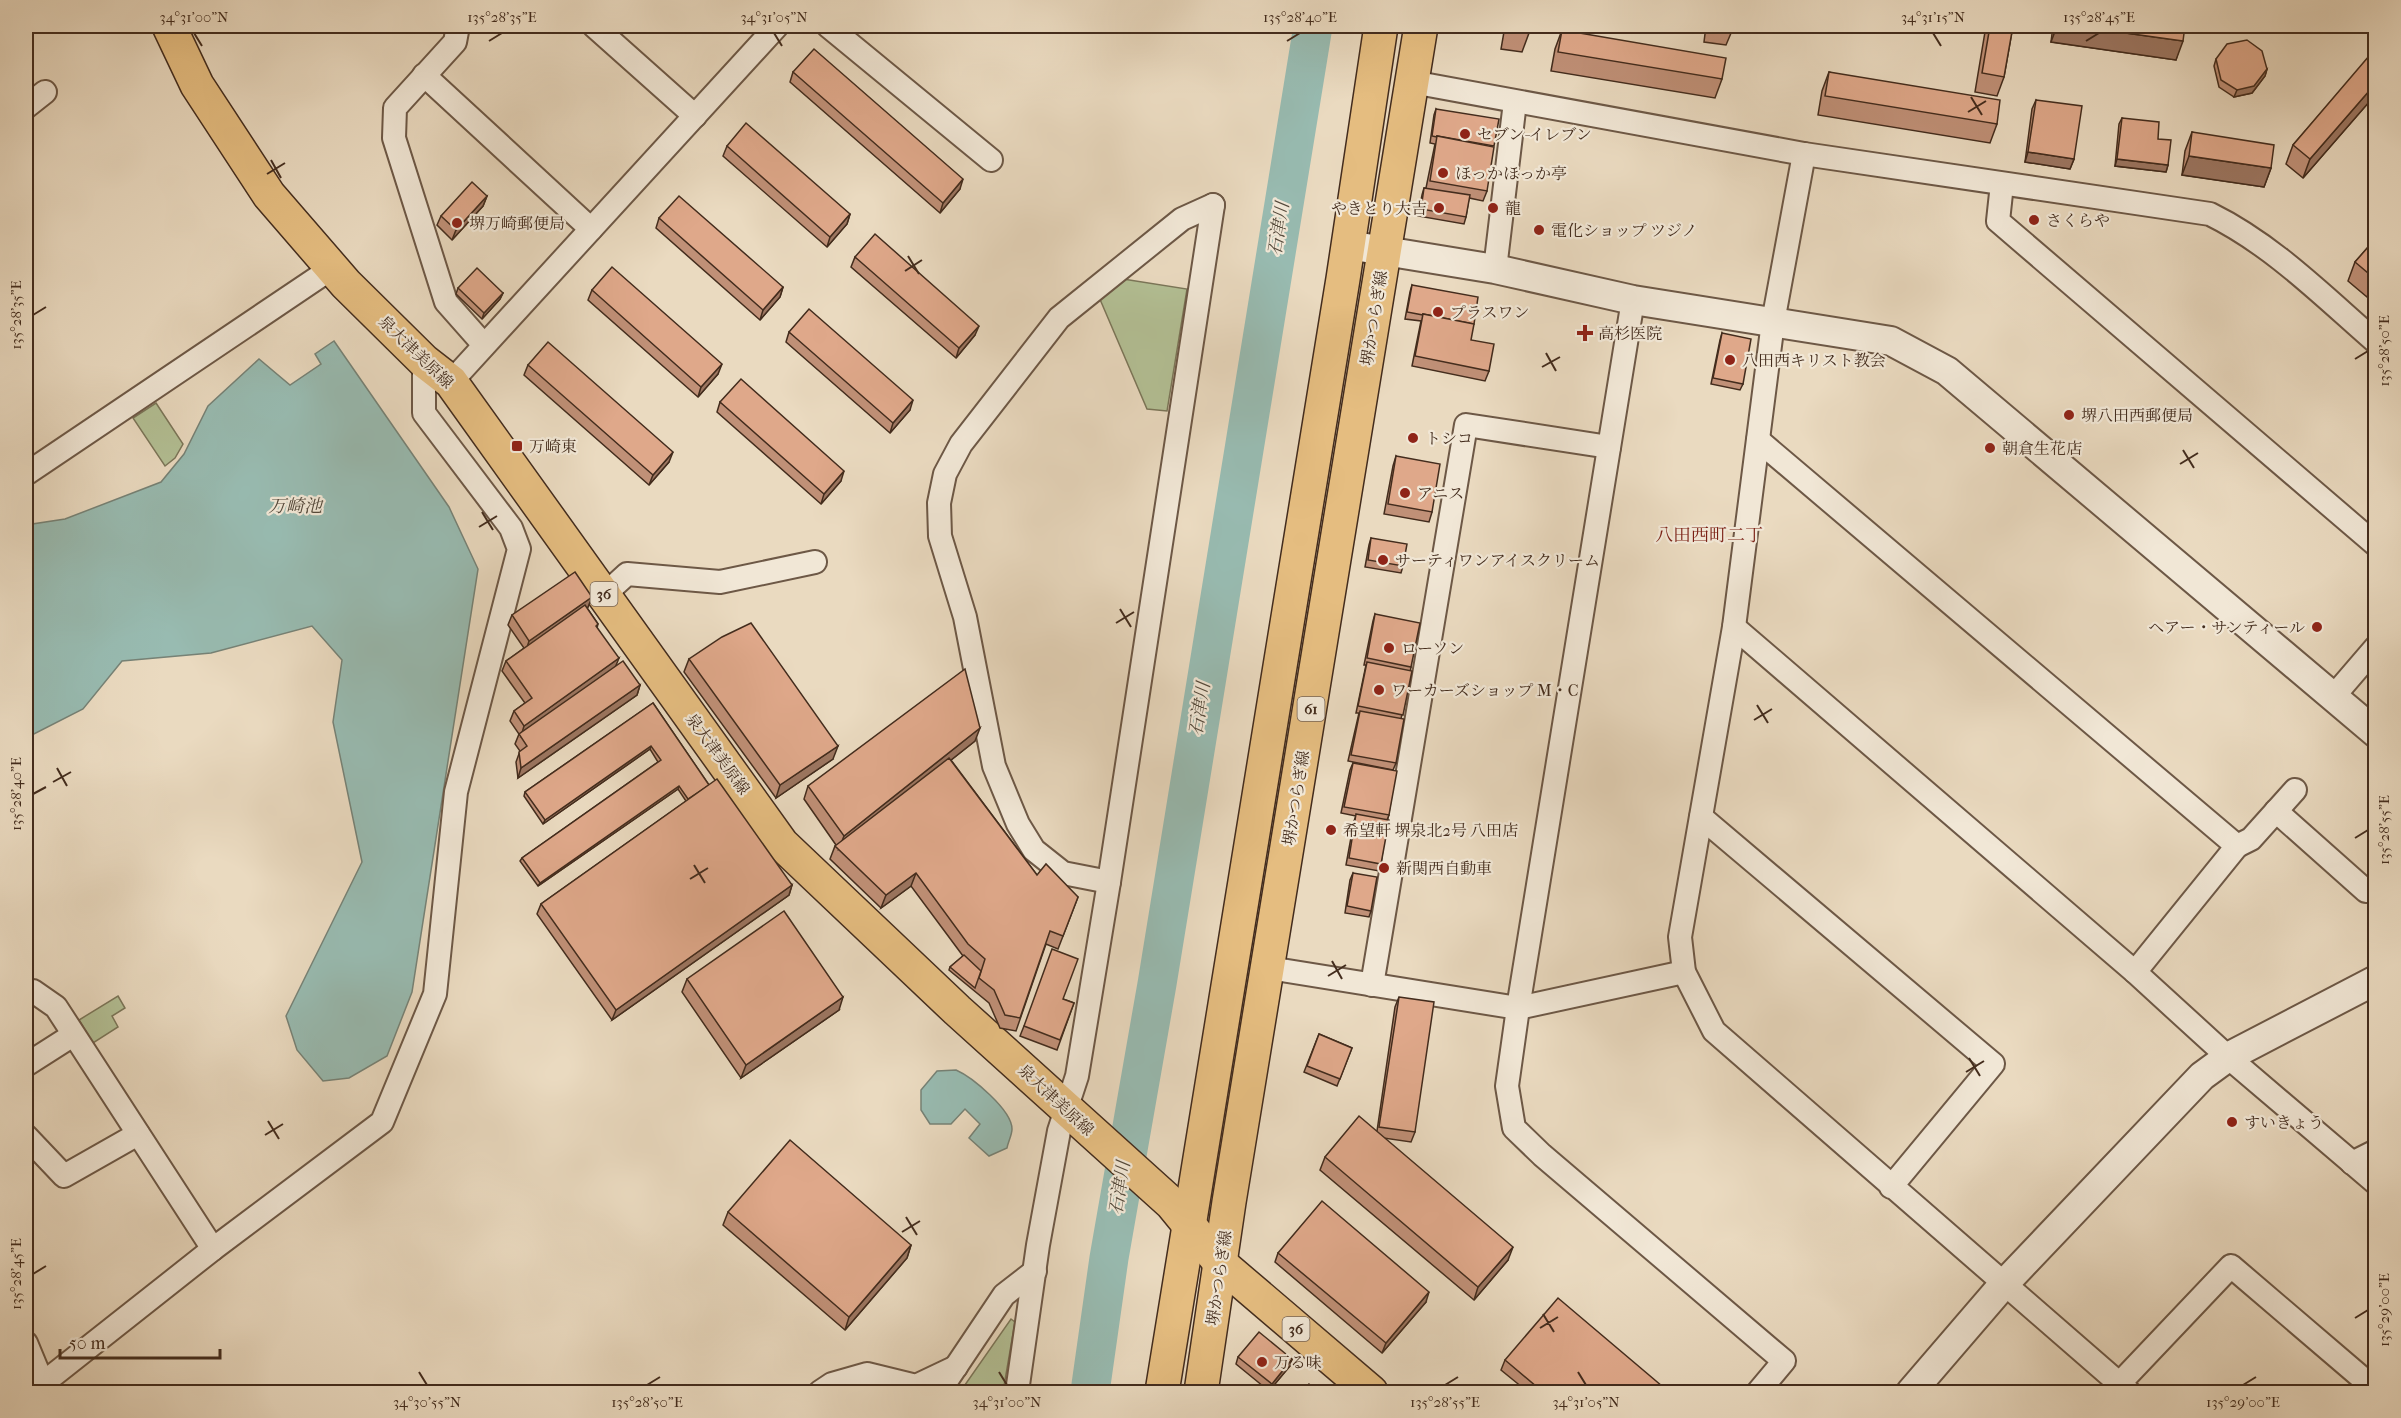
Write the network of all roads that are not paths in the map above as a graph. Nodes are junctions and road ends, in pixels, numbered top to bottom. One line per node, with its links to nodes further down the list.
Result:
1 (169, 26): 20 (main road, 泉大津美原線 / 36)
2 (458, 26): 8 (street)
3 (594, 26): 13 (street)
4 (777, 26): 13 (street)
5 (828, 26): 15 (street)
6 (1381, 26): 18 (main road, 61)
7 (1421, 26): 9 (main road, 堺かつらぎ線 / 61)
8 (424, 75): 17 (street); 25 (street)
9 (1412, 82): 11 (street); 19 (main road, 堺かつらぎ線 / 61)
10 (45, 92): 12 (street)
11 (1515, 102): 14 (street); 21 (street)
12 (26, 107)
13 (695, 116): 17 (street)
14 (1804, 154): 16 (street); 23 (street)
15 (991, 159)
16 (2002, 184): 24 (street); 31 (street)
17 (591, 229): 25 (street)
18 (1348, 245): 19 (street); 61 (main road, 61)
19 (1384, 251): 21 (street); 44 (main road, 堺かつらぎ線 / 61)
20 (332, 268): 26 (main road, 泉大津美原線 / 36); 30 (street)
21 (1495, 269): 22 (street)
22 (1634, 300): 23 (street); 29 (street)
23 (1773, 322): 28 (street); 36 (street)
24 (2376, 342)
25 (484, 345): 27 (street)
26 (423, 361): 27 (main road, 泉大津美原線 / 36); 62 (street)
27 (451, 382): 33 (main road, 泉大津美原線 / 36)
28 (1758, 440): 34 (street); 41 (street)
29 (1609, 447): 48 (street); 50 (street)
30 (26, 467)
31 (2376, 545)
32 (815, 562): 33 (street)
33 (604, 595): 54 (main road, 泉大津美原線 / 36)
34 (1734, 627): 40 (street); 46 (street)
35 (2376, 647): 36 (street)
36 (2333, 696): 37 (street)
37 (2376, 734)
38 (2295, 790): 39 (street)
39 (2276, 811): 41 (street); 43 (street)
40 (1701, 817): 45 (street); 60 (street)
41 (2237, 846): 46 (street)
42 (1109, 882): 42 (street); 54 (street)
43 (2366, 891)
44 (1269, 968): 48 (street); 63 (main road, 堺かつらぎ線 / 61)
45 (1684, 972): 50 (street); 60 (street)
46 (2135, 972): 52 (street)
47 (2376, 980): 52 (street)
48 (1372, 986): 50 (street)
49 (33, 991): 51 (street)
50 (1518, 1008): 77 (street)
51 (73, 1035): 53 (street); 55 (street)
52 (2228, 1057): 58 (street); 65 (street)
53 (26, 1065)
54 (1075, 1117): 61 (main road, 泉大津美原線 / 36); 64 (street)
55 (138, 1134): 56 (street); 62 (street)
56 (26, 1136)
57 (2376, 1151): 58 (street)
58 (2352, 1163): 59 (street)
59 (2376, 1183)
60 (1891, 1186): 65 (street)
61 (1179, 1213): 63 (main road, 泉大津美原線 / 36); 74 (main road, 61)
62 (213, 1249): 68 (street)
63 (1221, 1264): 75 (main road, 堺かつらぎ線 / 61); 76 (main road, 泉大津美原線 / 36)
64 (1035, 1271): 67 (street); 73 (street)
65 (2003, 1285): 69 (street); 78 (street)
66 (26, 1343): 68 (street)
67 (957, 1366): 71 (street); 72 (street)
68 (38, 1388)
69 (2124, 1388): 70 (street)
70 (2376, 1390)
71 (820, 1392)
72 (939, 1392)
73 (1017, 1392)
74 (1162, 1392)
75 (1201, 1392)
76 (1371, 1392)
77 (1758, 1392)
78 (1911, 1392)

